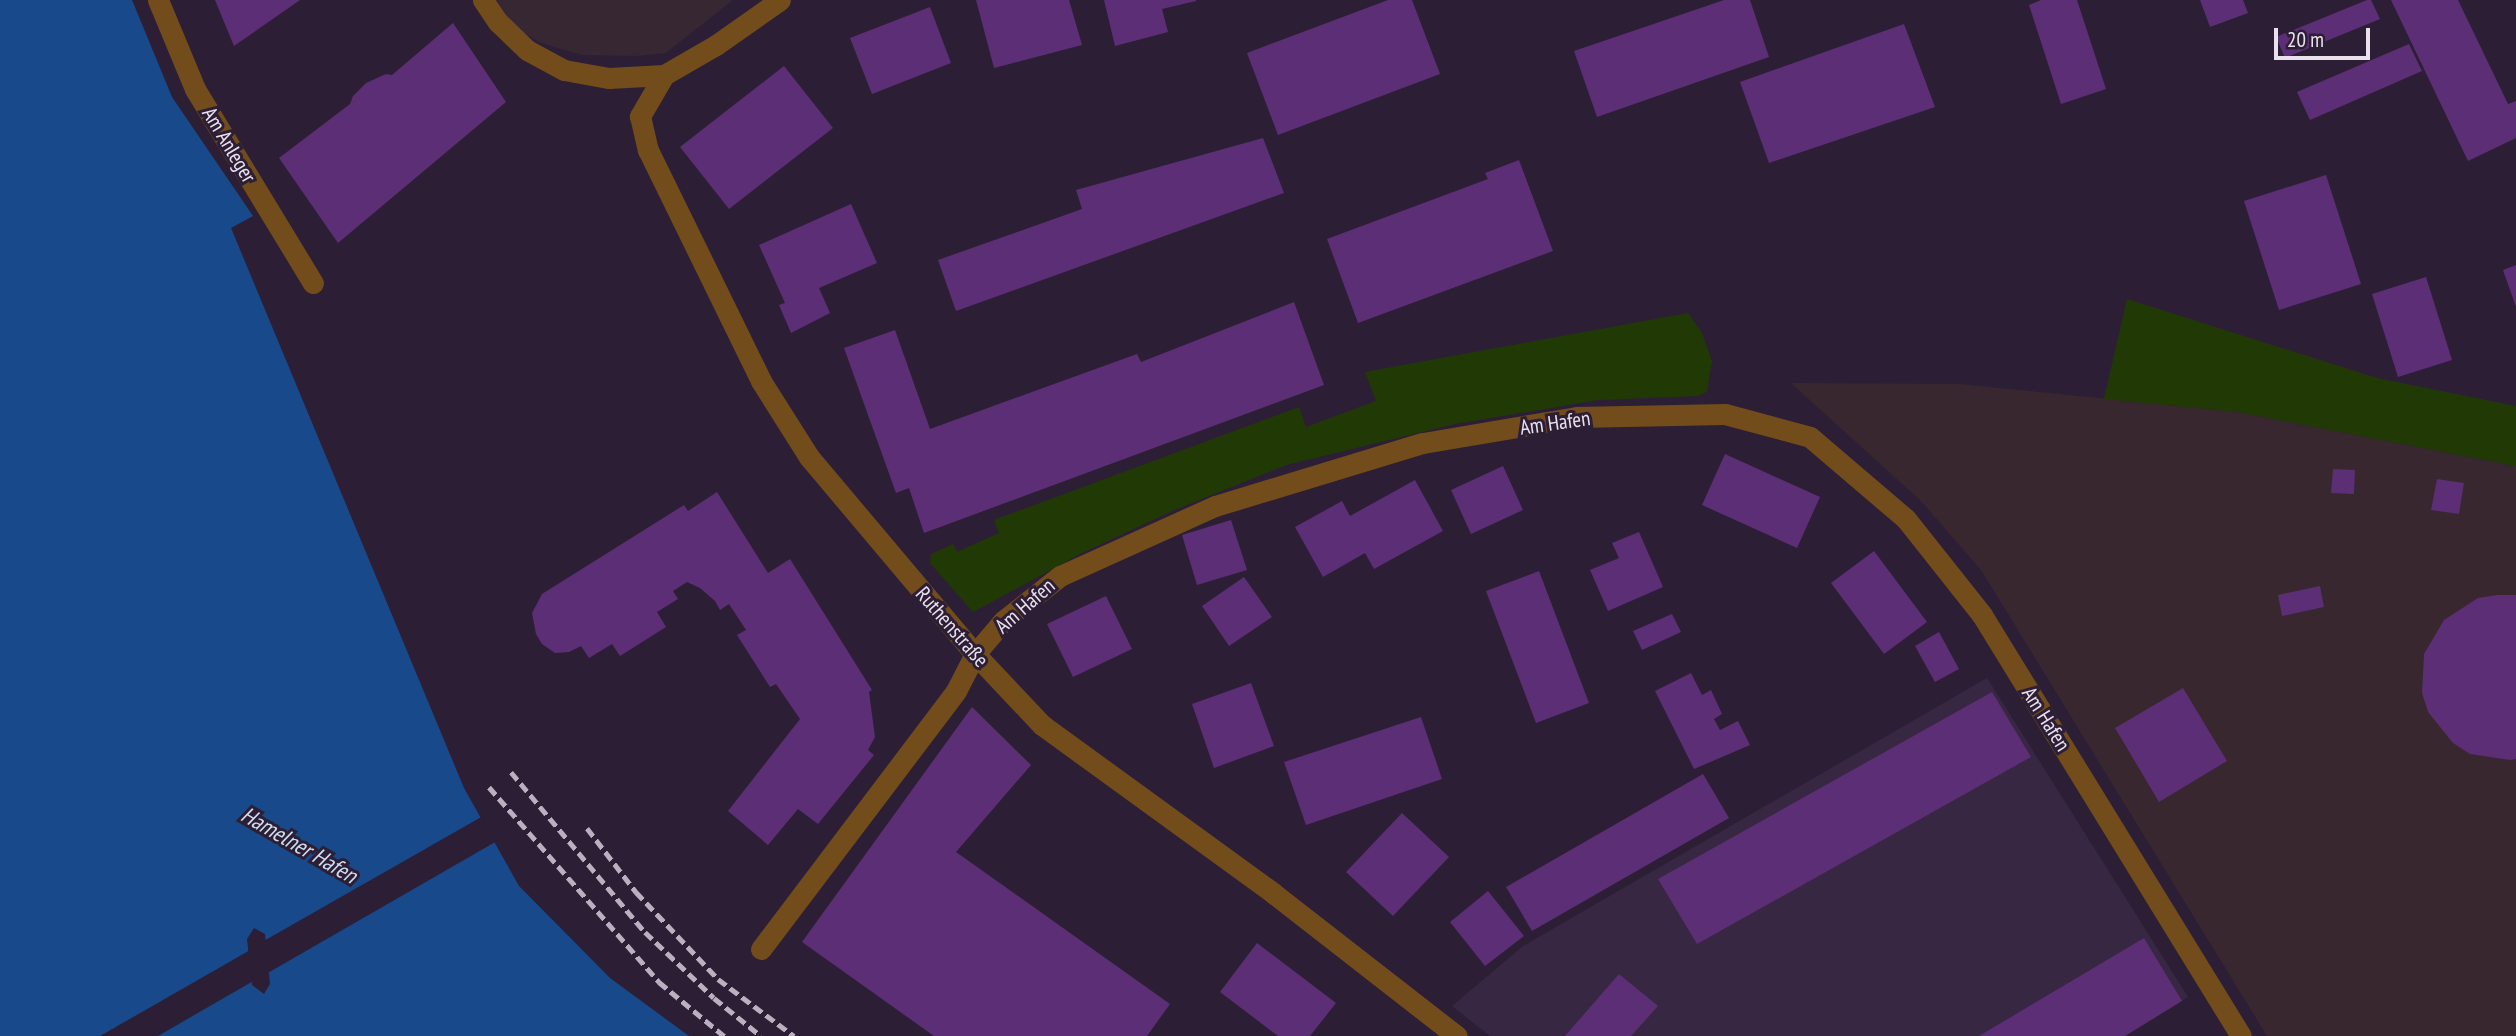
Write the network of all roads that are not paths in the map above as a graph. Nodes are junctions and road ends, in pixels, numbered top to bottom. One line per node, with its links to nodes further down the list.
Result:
1 (158, 0): 5 (street, Am Anleger)
2 (483, 0): 4 (street)
3 (780, 0): 4 (street)
4 (664, 75): 6 (street, Ruthenstraße)
5 (313, 283)
6 (975, 654): 7 (street, Am Hafen); 8 (street, Ruthenstraße); 9 (street, Am Hafen)
7 (761, 949)
8 (1457, 1036)
9 (2241, 1036)

